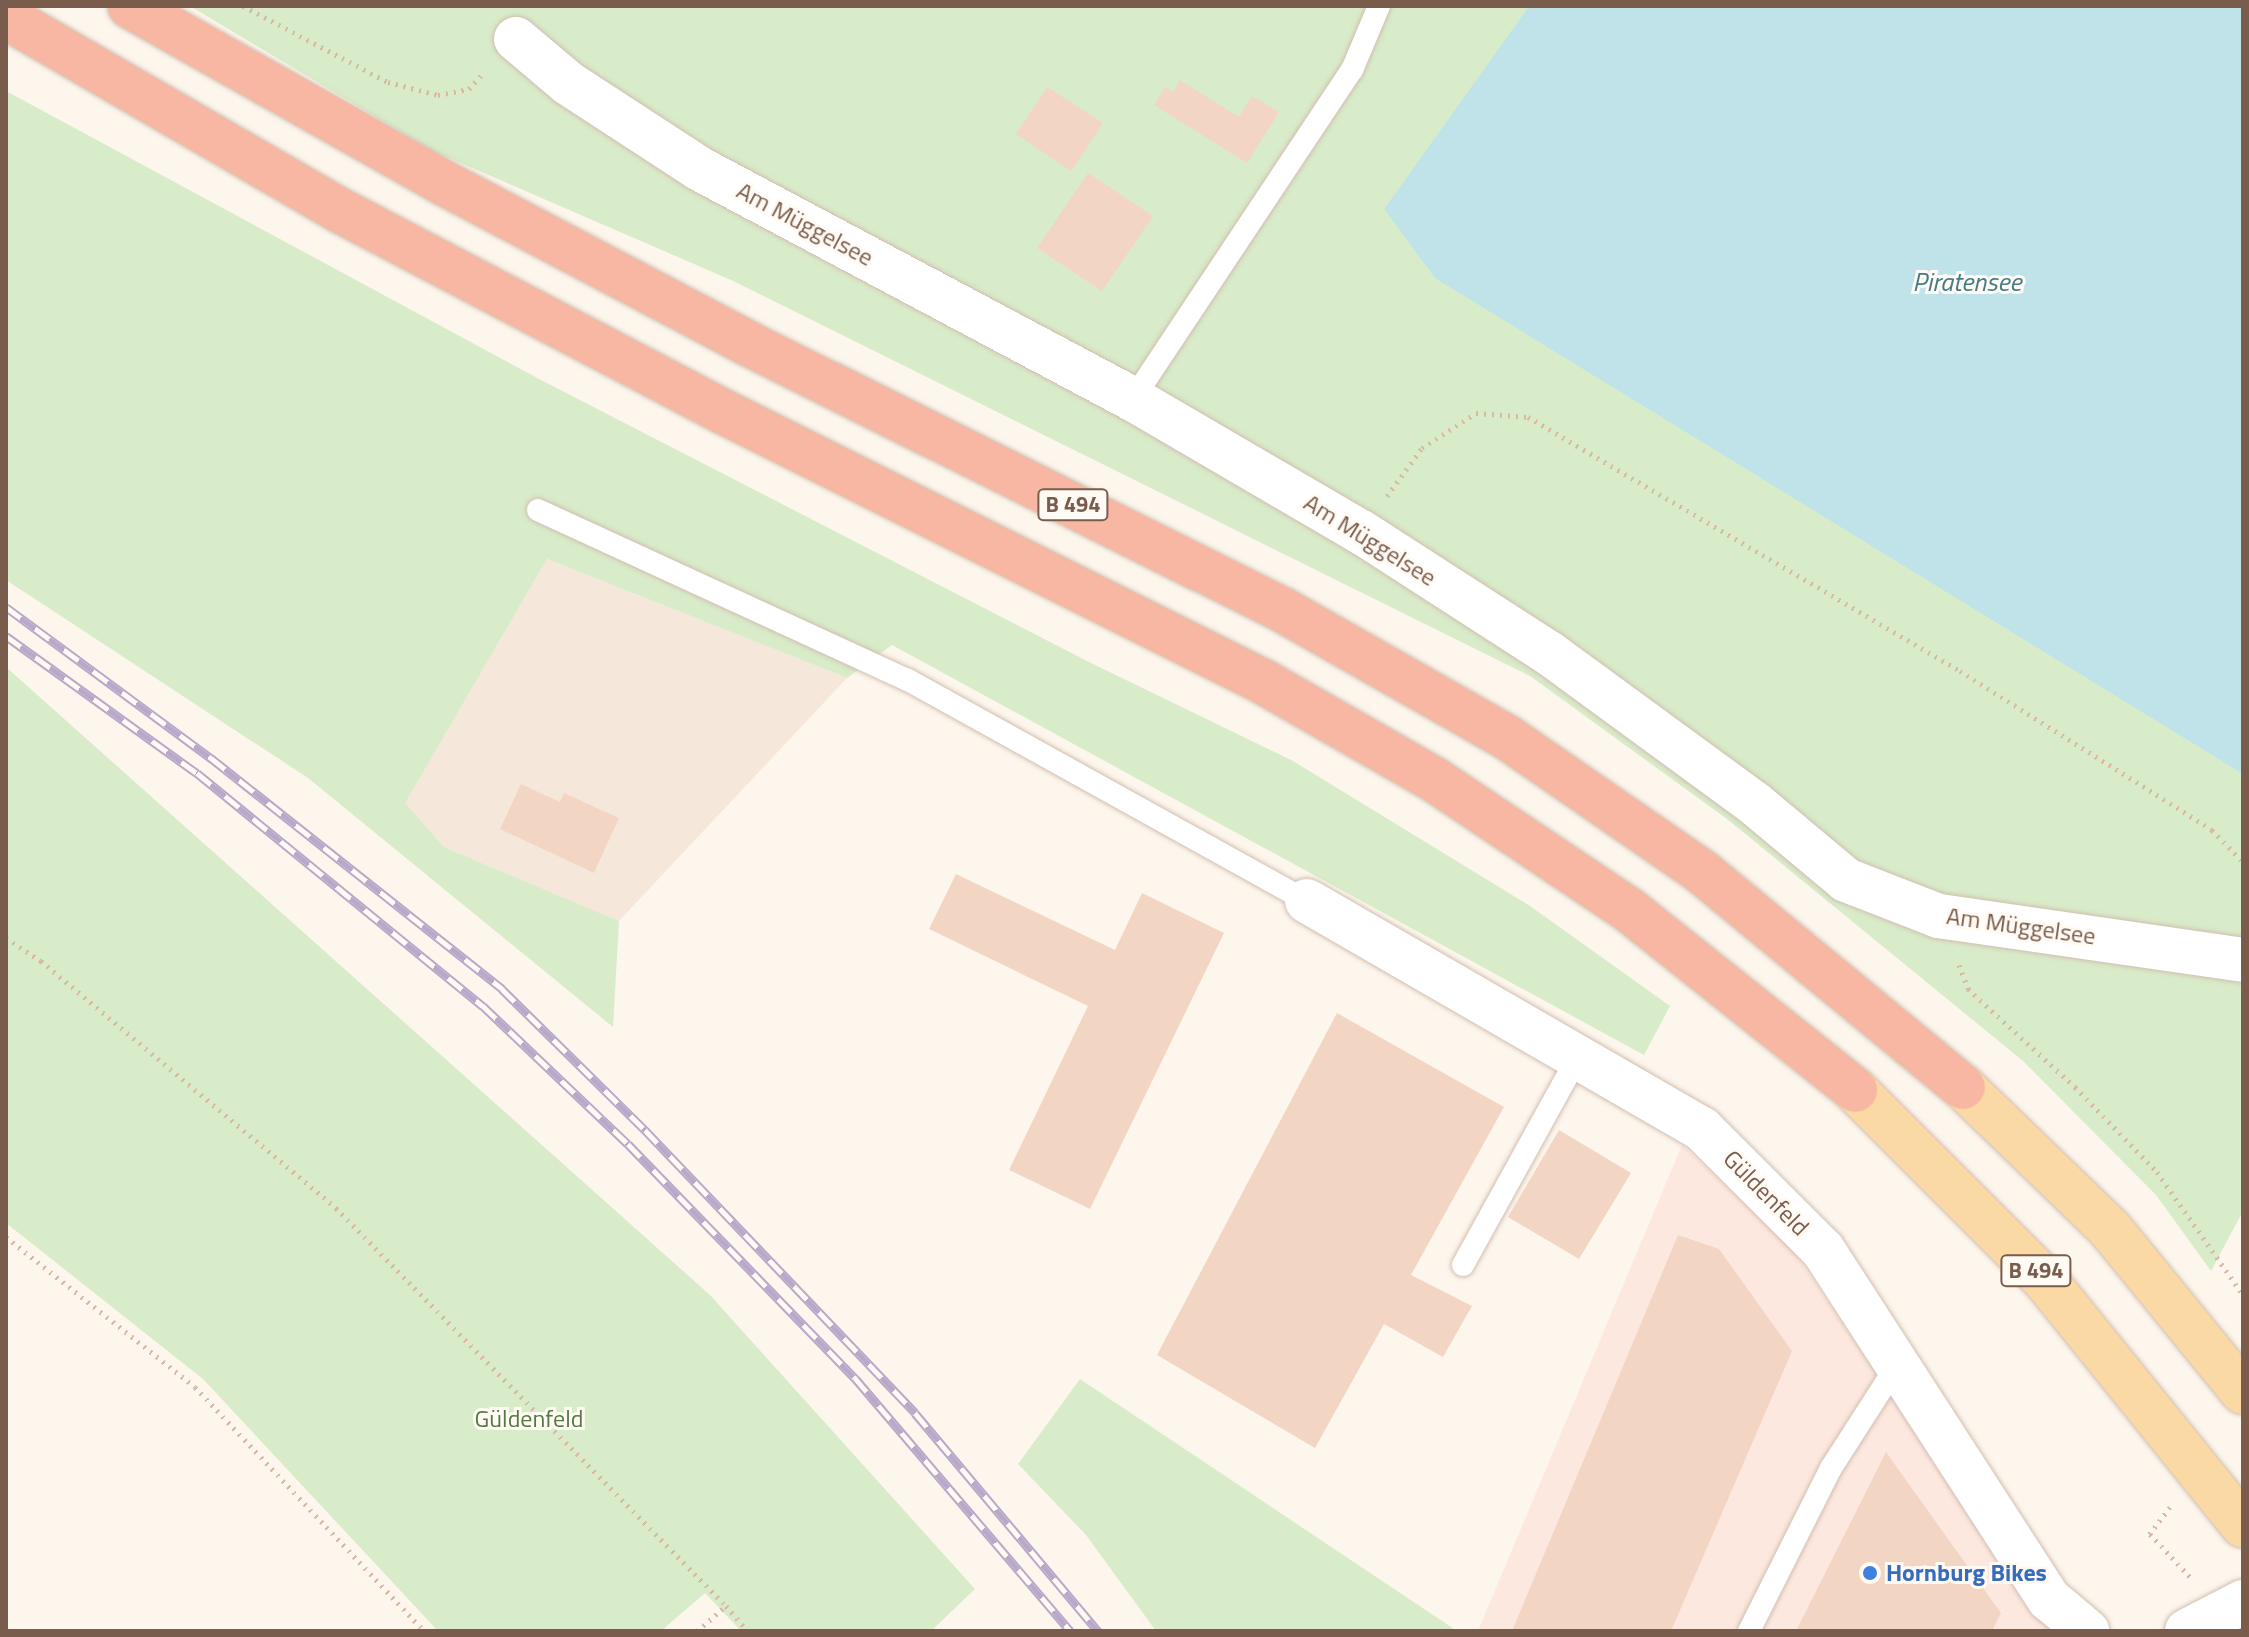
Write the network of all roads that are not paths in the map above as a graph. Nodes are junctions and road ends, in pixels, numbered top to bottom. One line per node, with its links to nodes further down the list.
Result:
1 (130, 6): 10 (highway, B 494)
2 (1379, 6): 5 (lane)
3 (6, 17): 11 (highway, B 494)
4 (516, 39): 5 (street, Am Müggelsee)
5 (1133, 399): 8 (street, Am Müggelsee)
6 (538, 510): 7 (lane)
7 (1307, 901): 9 (street, Güldenfeld)
8 (2243, 960)
9 (1578, 1057): 12 (lane); 13 (street, Güldenfeld)
10 (1963, 1087): 14 (main road, B 494)
11 (1855, 1090): 15 (main road, B 494)
12 (1463, 1265)
13 (1897, 1365): 17 (lane); 18 (street, Güldenfeld)
14 (2243, 1392)
15 (2243, 1525)
16 (2243, 1602): 19 (street)
17 (1749, 1631)
18 (2087, 1631)
19 (2187, 1631)

